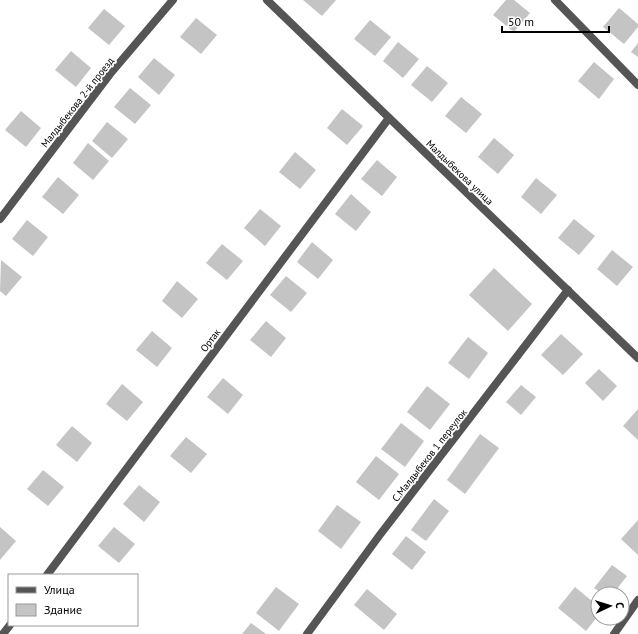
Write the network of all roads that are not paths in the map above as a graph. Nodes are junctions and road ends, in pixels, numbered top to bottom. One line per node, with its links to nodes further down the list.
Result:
1 (173, 0): 6 (street, Малдыбекова 2-й проезд)
2 (267, 0): 5 (street, Малдыбекова улица)
3 (555, 0): 4 (street)
4 (638, 85)
5 (390, 118): 7 (street, Малдыбекова улица); 9 (street, Ортак)
6 (0, 219)
7 (568, 290): 8 (street, Малдыбекова улица); 13 (street, С.Малдыбеков 1 переулок)
8 (638, 358)
9 (48, 574)
10 (638, 600): 14 (street)
11 (9, 626): 12 (street)
12 (3, 634)
13 (307, 634)
14 (614, 634)

